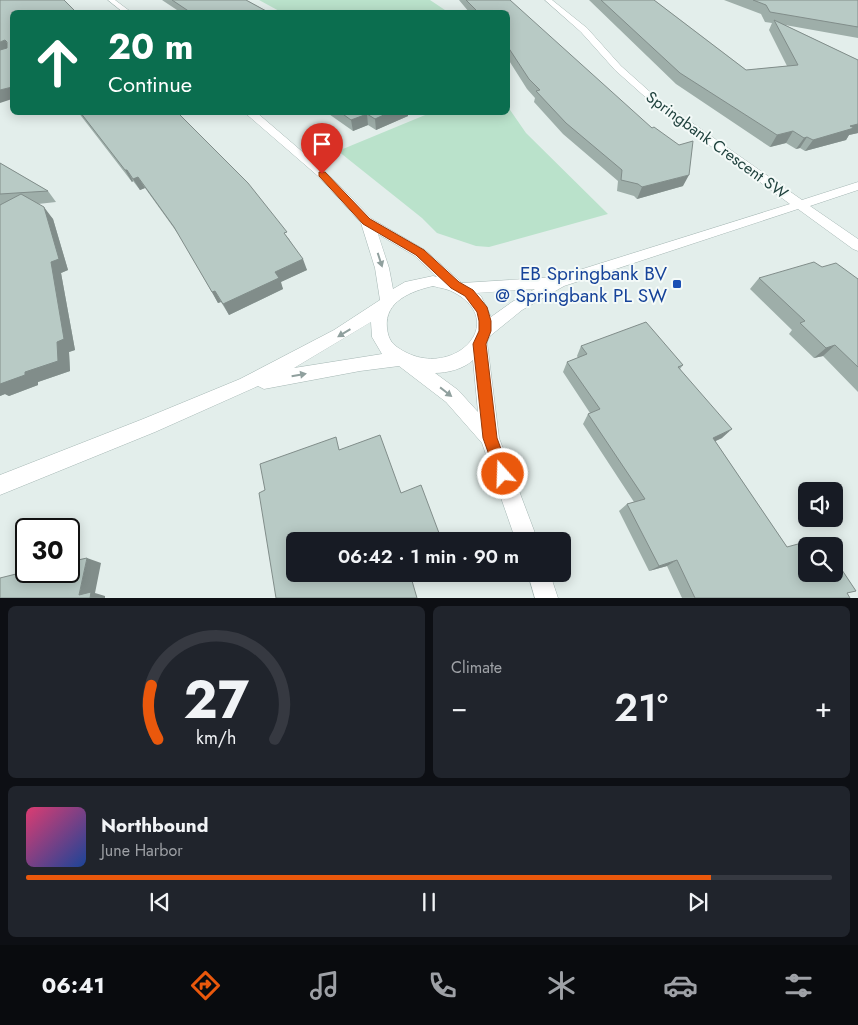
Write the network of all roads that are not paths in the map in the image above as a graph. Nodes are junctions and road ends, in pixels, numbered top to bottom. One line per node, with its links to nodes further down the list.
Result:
1 (111, 0): 3 (street)
2 (548, 0): 6 (street, Springbank Crescent SW)
3 (124, 10)
4 (253, 115): 7 (street)
5 (858, 186): 6 (street)
6 (800, 205): 8 (street, Springbank Crescent SW); 9 (street)
7 (367, 222): 10 (street); 11 (street, one-way to 11)
8 (858, 246)
9 (559, 282): 10 (street); 12 (street)
10 (458, 287): 11 (street); 12 (street)
11 (386, 303): 13 (street); 14 (street, one-way to 14)
12 (482, 338): 13 (street); 15 (street)
13 (404, 361): 14 (street, one-way to 13); 15 (street, one-way to 15)
14 (251, 384): 16 (street)
15 (490, 438): 17 (street)
16 (0, 485)
17 (524, 532)
18 (542, 582): 19 (street)
19 (547, 598)

